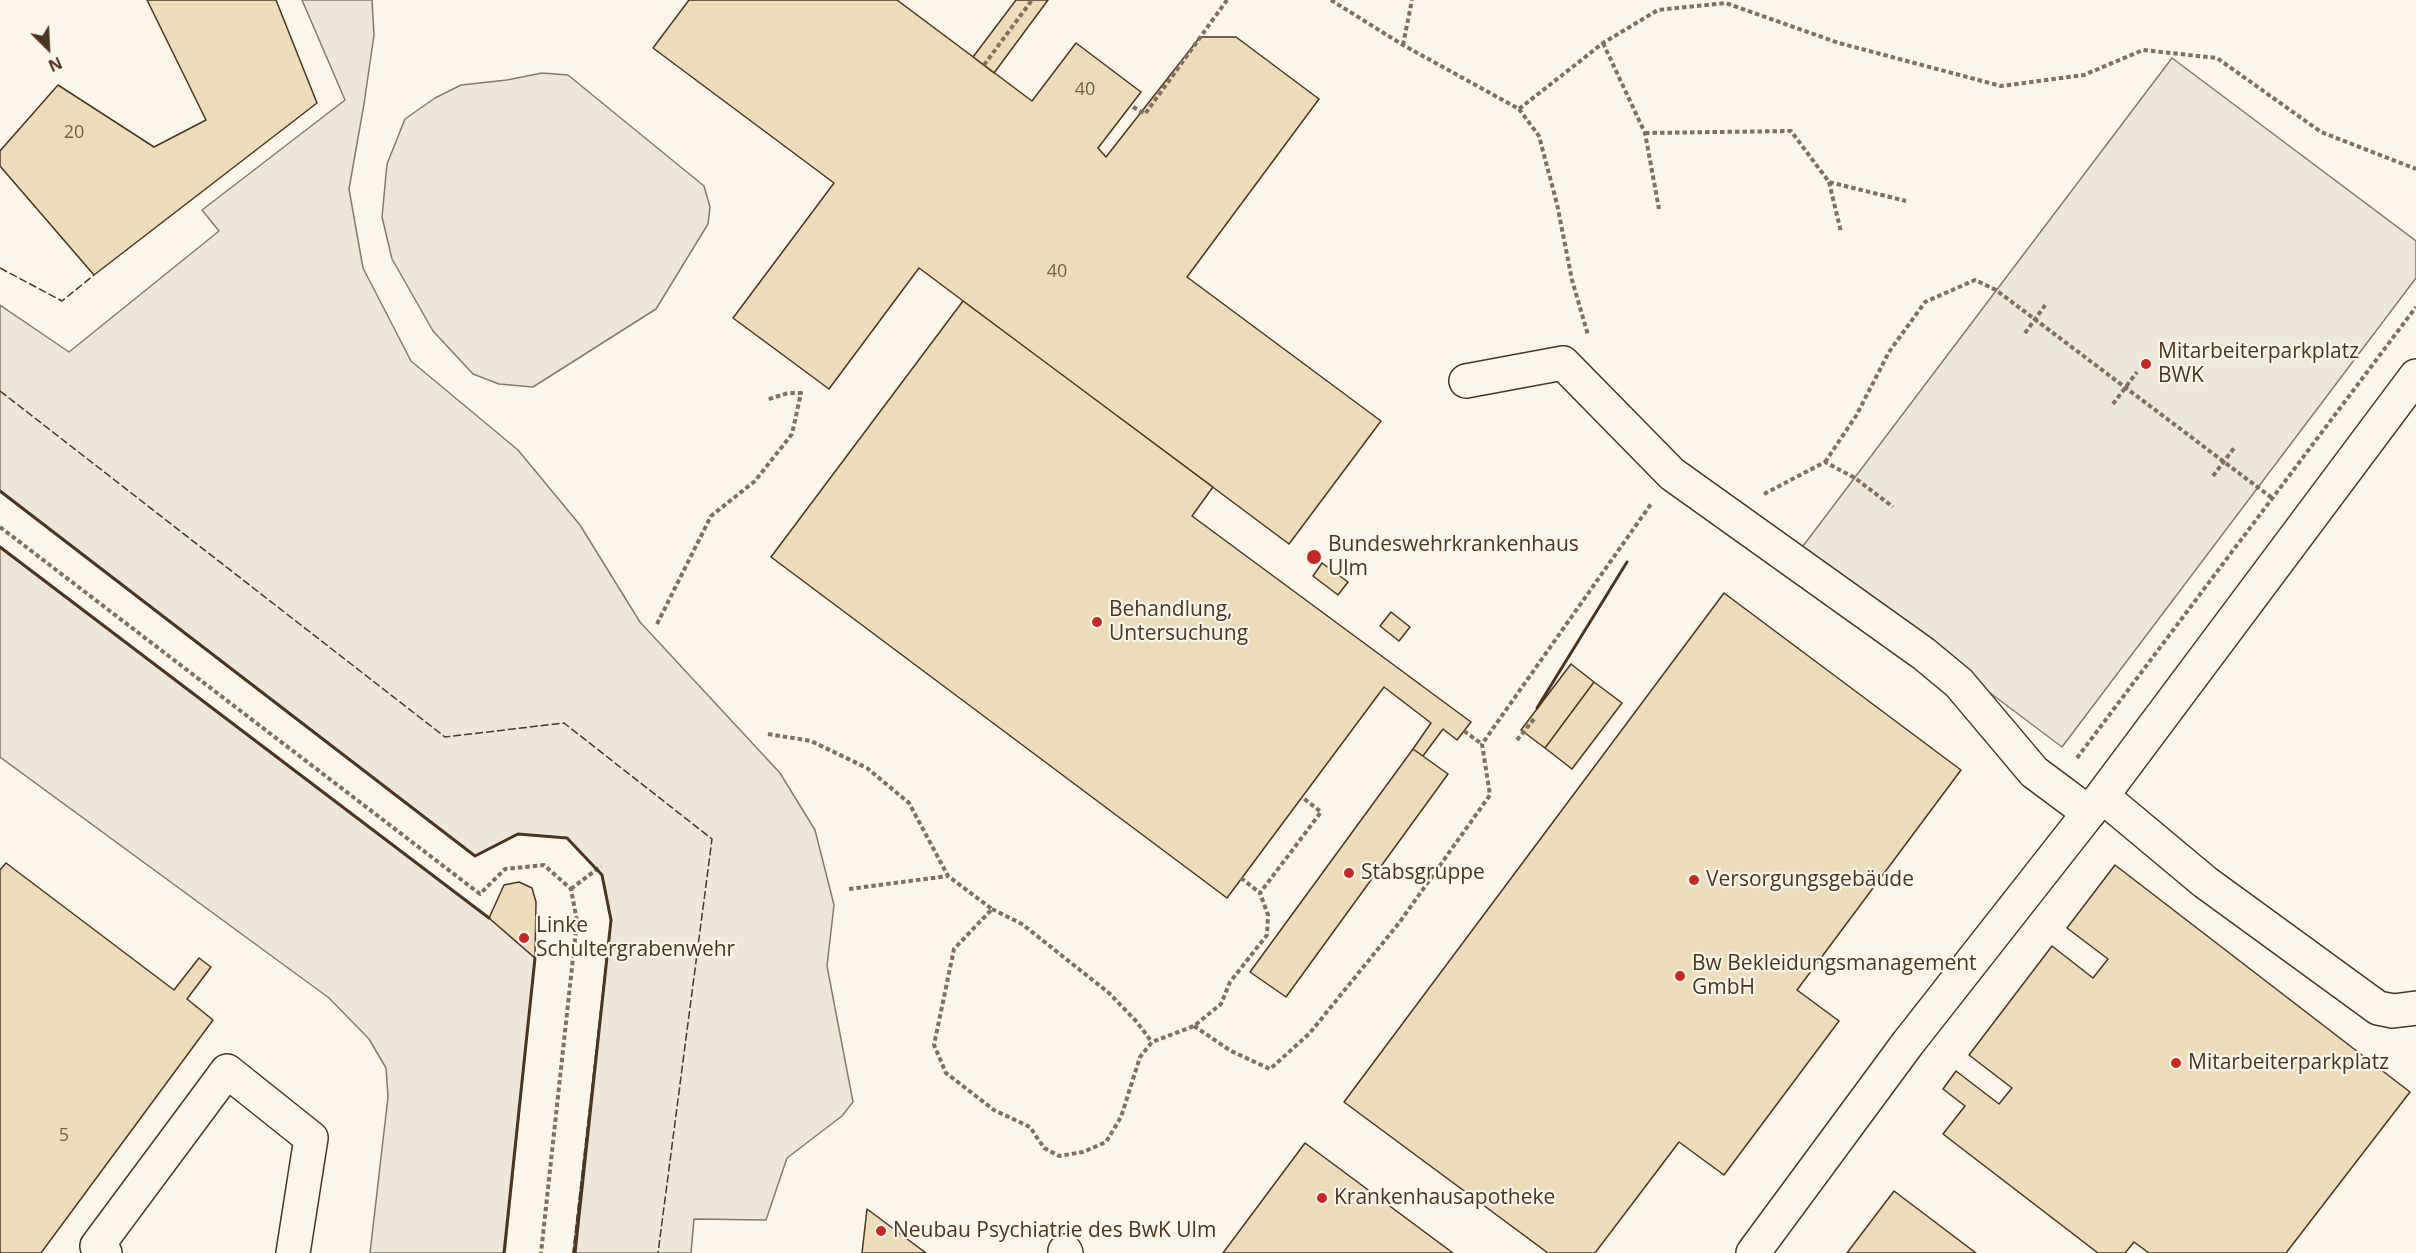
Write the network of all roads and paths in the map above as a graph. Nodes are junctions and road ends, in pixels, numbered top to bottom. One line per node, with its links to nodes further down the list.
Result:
1 (1032, 0): 7 (path)
2 (1227, 0): 8 (path)
3 (1331, 0): 6 (path)
4 (1412, 0): 6 (path)
5 (1604, 43): 9 (path); 10 (path); 11 (path)
6 (1403, 45): 9 (path)
7 (984, 65)
8 (1133, 107)
9 (1520, 110): 20 (path)
10 (1645, 133): 12 (path); 14 (path)
11 (2416, 169)
12 (1829, 182): 13 (path); 15 (path)
13 (1906, 201)
14 (1659, 209)
15 (1841, 232)
16 (2046, 304): 18 (path)
17 (2416, 307): 32 (path)
18 (2034, 320): 19 (path); 24 (path); 28 (path)
19 (2025, 333)
20 (1590, 344)
21 (2137, 372): 24 (path)
22 (2416, 376): 44 (lane)
23 (1466, 381): 30 (lane)
24 (2125, 388): 26 (path); 29 (path)
25 (766, 400): 36 (path)
26 (2113, 404)
27 (2234, 448): 29 (path)
28 (1825, 462): 33 (path); 34 (path)
29 (2224, 462): 31 (path); 32 (path)
30 (1672, 474): 33 (lane); 41 (path)
31 (2213, 476)
32 (2272, 498): 42 (path)
33 (1706, 499): 42 (lane)
34 (1893, 507)
35 (0, 527): 48 (path)
36 (657, 624)
37 (1534, 719): 40 (path)
38 (1464, 731): 41 (path)
39 (768, 734): 46 (path)
40 (1517, 740)
41 (1482, 744): 53 (path)
42 (2055, 788): 44 (lane)
43 (1302, 797): 50 (path)
44 (2095, 805): 52 (lane); 58 (lane)
45 (601, 866): 48 (path)
46 (948, 876): 49 (path); 51 (path)
47 (1241, 878): 50 (path)
48 (571, 889): 57 (path)
49 (849, 890)
50 (1260, 893): 53 (path)
51 (992, 909): 54 (path); 54 (path)
52 (2416, 1008)
53 (1194, 1026): 54 (path)
54 (1152, 1042)
55 (105, 1253): 56 (lane)
56 (293, 1253)
57 (541, 1253)
58 (1753, 1253)

